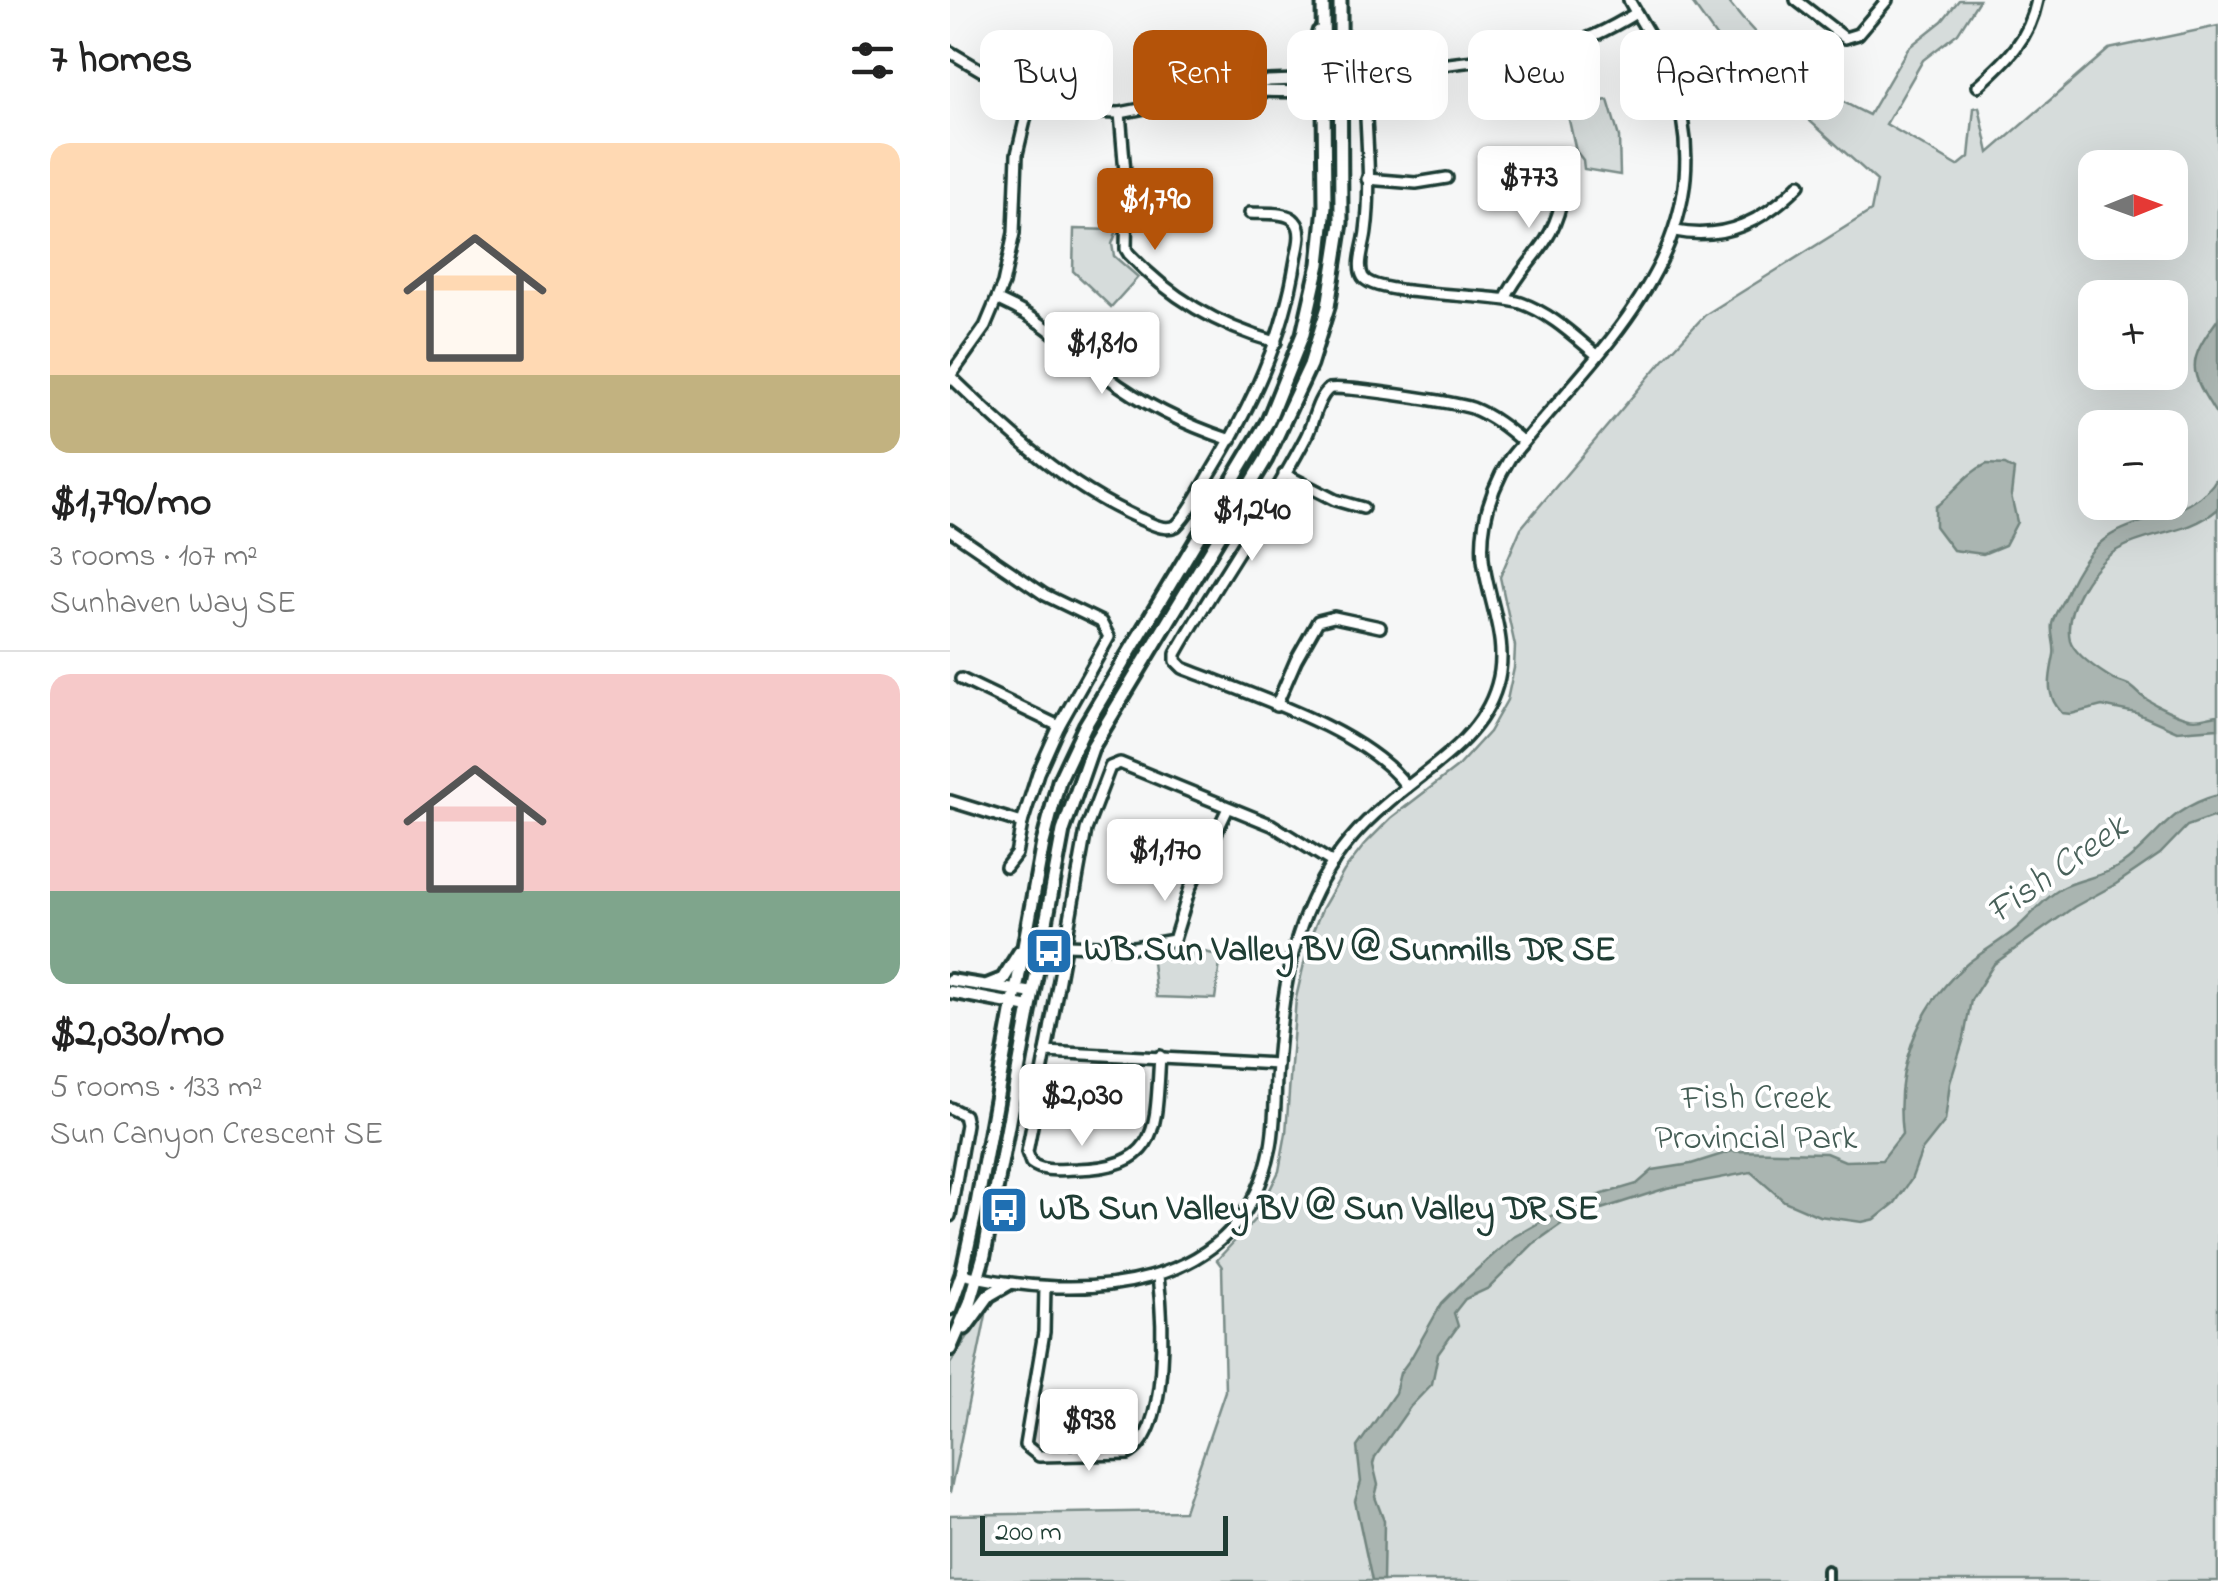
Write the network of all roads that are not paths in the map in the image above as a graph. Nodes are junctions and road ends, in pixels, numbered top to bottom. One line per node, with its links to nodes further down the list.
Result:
1 (1340, 0): 10 (main road)
2 (1629, 0): 7 (street)
3 (1796, 0): 4 (street)
4 (1887, 0)
5 (2038, 0): 14 (street)
6 (1324, 2): 8 (main road); 9 (main road)
7 (1636, 13): 11 (street); 24 (street)
8 (1319, 30)
9 (1324, 30)
10 (1341, 30)
11 (1647, 30)
12 (951, 56): 13 (street)
13 (980, 72)
14 (1978, 86)
15 (1133, 110): 17 (street)
16 (1113, 113): 17 (street)
17 (1120, 113): 30 (street)
18 (1025, 120): 29 (street)
19 (1325, 120): 48 (main road)
20 (1341, 120): 54 (main road)
21 (1681, 120): 27 (street)
22 (1566, 164): 28 (street)
23 (1448, 178): 24 (street)
24 (1366, 179): 28 (street)
25 (1800, 184): 27 (street)
26 (1250, 213): 30 (street)
27 (1675, 231): 31 (street)
28 (1506, 298): 31 (street)
29 (998, 300): 32 (street); 33 (street)
30 (1276, 342): 33 (street)
31 (1597, 355): 34 (street)
32 (950, 376): 33 (street)
33 (1231, 440)
34 (1523, 442): 35 (street); 42 (street)
35 (1284, 474): 36 (street); 40 (street)
36 (1364, 508)
37 (950, 530): 41 (street)
38 (1380, 627): 40 (street)
39 (961, 680): 41 (street)
40 (1276, 706): 42 (street)
41 (1059, 726): 45 (street)
42 (1407, 787): 46 (street)
43 (950, 801): 45 (street)
44 (1228, 808): 46 (street); 49 (street); 49 (street)
45 (1022, 823): 47 (street)
46 (1333, 863): 57 (street)
47 (1006, 867)
48 (1024, 944): 51 (main road); 53 (main road)
49 (1065, 945): 55 (street)
50 (950, 980): 51 (street)
51 (988, 986): 53 (street)
52 (950, 992): 53 (street)
53 (1015, 997): 54 (street); 60 (main road)
54 (1032, 1000): 62 (main road)
55 (1046, 1052): 56 (street); 56 (street)
56 (1160, 1056): 57 (street)
57 (1277, 1064): 61 (street)
58 (950, 1108): 59 (street)
59 (950, 1216)
60 (962, 1274): 62 (street); 65 (main road)
61 (1158, 1276): 64 (street); 64 (street)
62 (978, 1278): 63 (street); 66 (main road)
63 (1008, 1284): 64 (street); 66 (main road)
64 (1045, 1287)
65 (950, 1308)
66 (953, 1344)
67 (1827, 1570): 68 (street)
68 (1827, 1581)

